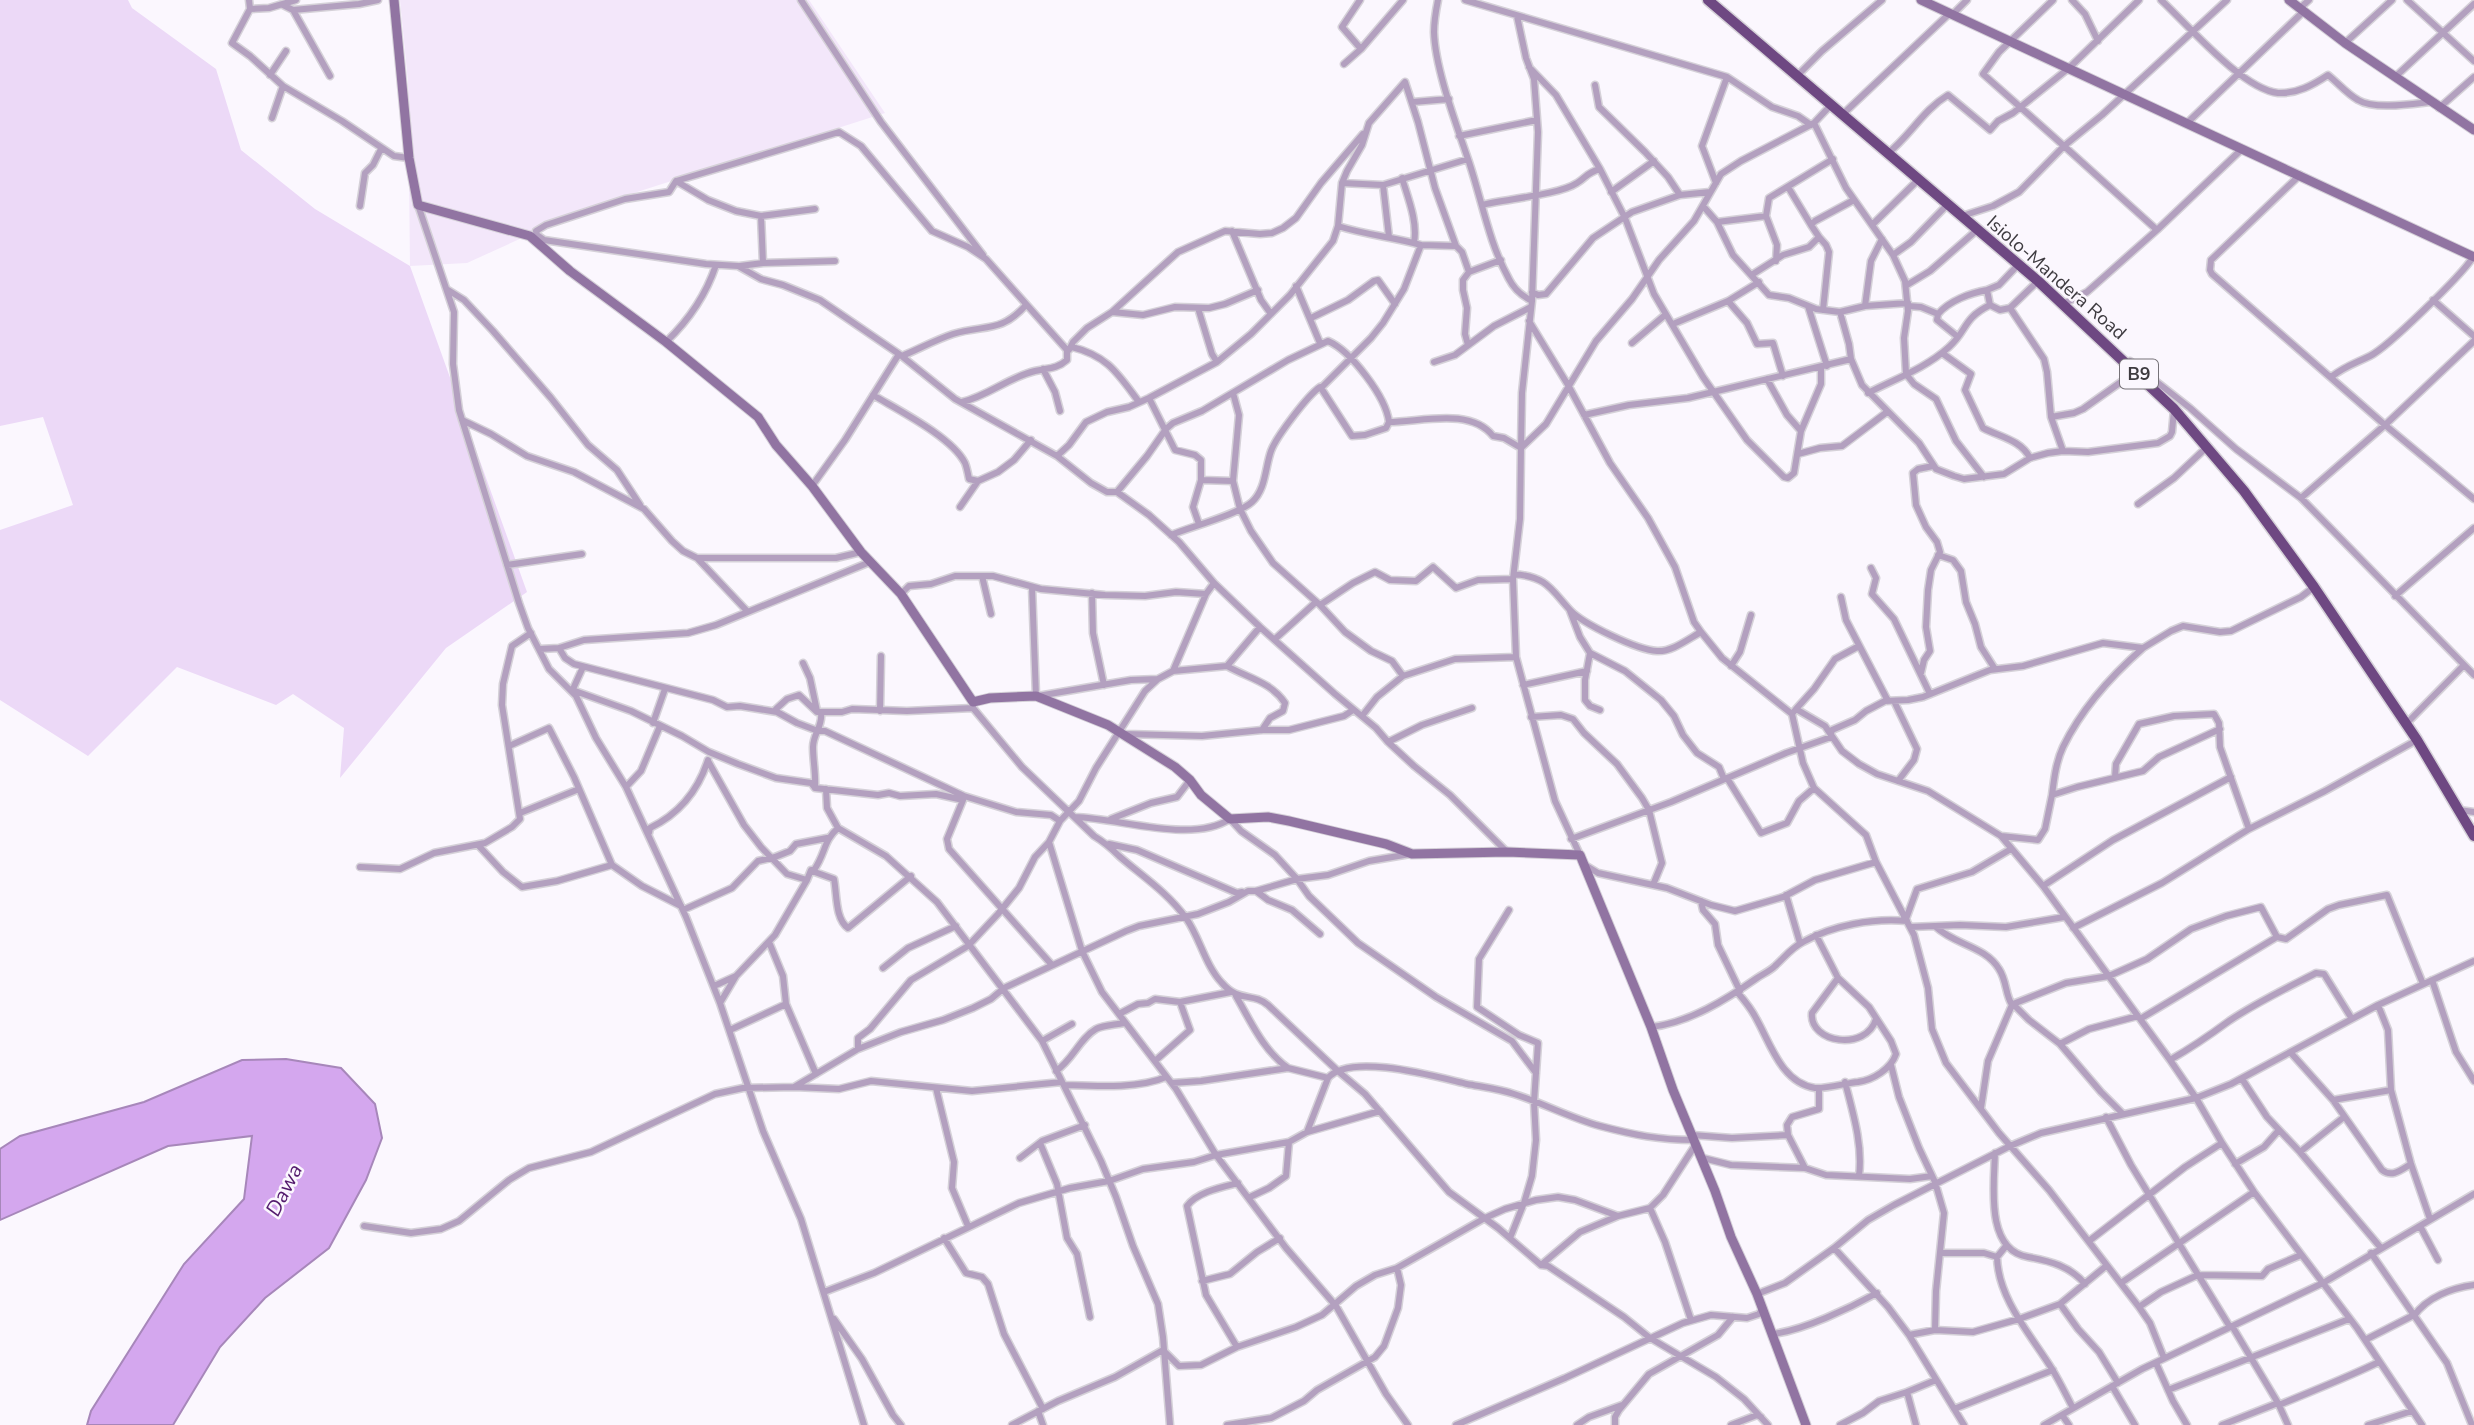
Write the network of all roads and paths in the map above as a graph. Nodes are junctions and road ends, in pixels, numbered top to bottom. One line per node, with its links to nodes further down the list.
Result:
1 (249, 0): 25 (street)
2 (296, 0): 24 (street)
3 (378, 0): 27 (street)
4 (394, 0): 69 (main road)
5 (801, 0): 113 (street)
6 (1360, 0): 35 (street)
7 (1403, 0): 35 (street)
8 (1438, 0): 51 (street)
9 (1465, 0): 29 (street)
10 (1707, 0): 45 (highway, Isiolo-Mandera Road / B9)
11 (1882, 0): 45 (street)
12 (1921, 0): 28 (main road)
13 (1967, 0): 28 (street)
14 (2053, 0): 32 (street)
15 (2072, 0): 33 (street)
16 (2138, 0): 33 (street)
17 (2161, 0): 30 (street)
18 (2227, 0): 30 (street)
19 (2289, 0): 26 (main road)
20 (2309, 0): 26 (street)
21 (2392, 0): 34 (street)
22 (2407, 0): 31 (street)
23 (2474, 4): 31 (street)
24 (283, 5): 25 (street); 27 (street)
25 (250, 9): 42 (street)
26 (2302, 9): 34 (main road); 41 (street)
27 (293, 10): 43 (street)
28 (1952, 14): 32 (main road); 57 (street)
29 (1517, 16): 39 (street); 44 (street)
30 (2192, 31): 41 (street); 50 (street)
31 (2443, 33): 37 (street); 46 (street)
32 (2010, 40): 40 (main road); 55 (street)
33 (2098, 41): 40 (street)
34 (2345, 43): 46 (main road)
35 (1361, 49): 38 (street)
36 (286, 51): 42 (street)
37 (2474, 61)
38 (1344, 64)
39 (1529, 67): 59 (street); 73 (street)
40 (2069, 68): 50 (main road); 55 (street)
41 (2239, 73): 53 (street); 60 (street)
42 (270, 75): 49 (street)
43 (330, 76)
44 (1727, 76): 61 (street); 80 (street)
45 (1797, 76): 54 (highway, Isiolo-Mandera Road / B9)
46 (2395, 76): 53 (main road)
47 (2474, 77): 56 (street)
48 (1595, 85): 72 (street)
49 (283, 86): 58 (street); 66 (street)
50 (2124, 92): 60 (main road); 65 (street)
51 (1449, 99): 52 (street); 64 (street)
52 (1413, 102): 63 (street); 74 (street)
53 (2430, 102): 56 (main road)
54 (1831, 105): 57 (highway, Isiolo-Mandera Road / B9); 61 (street)
55 (2021, 107): 65 (street); 68 (street)
56 (2440, 108): 62 (main road)
57 (1842, 115): 68 (highway, Isiolo-Mandera Road / B9)
58 (272, 118)
59 (1537, 120): 64 (street); 85 (street)
60 (2187, 123): 67 (main road)
61 (1812, 124): 71 (street); 80 (street)
62 (2474, 130)
63 (1365, 132): 79 (street); 104 (street)
64 (1460, 136): 70 (street)
65 (2064, 146): 96 (street); 103 (street)
66 (381, 149): 69 (street); 92 (street)
67 (2242, 149): 75 (main road); 103 (street)
68 (1887, 154): 77 (highway, Isiolo-Mandera Road / B9)
69 (409, 158): 88 (main road)
70 (1468, 159): 74 (street); 89 (street)
71 (1833, 159): 82 (street); 87 (street)
72 (1654, 162): 83 (street); 86 (street)
73 (1600, 169): 83 (street); 85 (street)
74 (1430, 170): 76 (street); 110 (street)
75 (2300, 175): 112 (main road); 172 (street)
76 (1402, 178): 81 (street); 109 (street)
77 (1918, 180): 91 (highway, Isiolo-Mandera Road / B9); 100 (street)
78 (676, 181): 94 (street); 105 (street); 113 (street)
79 (1342, 183): 81 (street); 101 (street)
80 (1716, 183): 84 (street)
81 (1383, 185): 106 (street)
82 (1788, 187): 95 (street); 99 (street)
83 (1611, 192): 97 (street)
84 (1710, 192): 86 (street); 90 (street)
85 (1536, 195): 89 (street); 131 (street)
86 (1680, 195): 97 (street)
87 (1854, 200): 99 (street); 100 (street)
88 (418, 205): 105 (main road); 128 (street)
89 (1482, 205): 114 (street)
90 (1703, 205): 98 (street); 123 (street)
91 (1947, 205): 96 (highway, Isiolo-Mandera Road / B9); 111 (street)
92 (360, 206)
93 (815, 209): 94 (street)
94 (761, 216): 117 (street)
95 (1766, 216): 98 (street); 116 (street)
96 (1961, 216): 102 (highway, Isiolo-Mandera Road / B9)
97 (1625, 218): 123 (street); 131 (street)
98 (1717, 222): 122 (street)
99 (1811, 225): 107 (street)
100 (1872, 225): 108 (street)
101 (1338, 226): 106 (street); 127 (street)
102 (1977, 230): 119 (highway, Isiolo-Mandera Road / B9); 126 (street)
103 (2157, 230): 138 (street)
104 (1233, 231): 129 (street); 145 (street)
105 (534, 236): 118 (street); 155 (main road)
106 (1389, 237): 109 (street)
107 (1819, 237): 116 (street); 144 (street)
108 (1882, 239): 111 (street); 141 (street)
109 (1418, 244): 110 (street); 134 (street)
110 (1456, 246): 121 (street)
111 (1893, 256): 126 (street)
112 (2473, 257): 132 (street)
113 (986, 259): 139 (street)
114 (1501, 260): 121 (street); 135 (street)
115 (835, 261): 117 (street)
116 (1776, 261): 122 (street)
117 (763, 263): 120 (street)
118 (716, 265): 120 (street); 155 (street)
119 (2018, 265): 124 (highway, Isiolo-Mandera Road / B9); 130 (street)
120 (738, 266): 162 (street)
121 (1469, 272): 159 (street)
122 (1753, 274): 125 (street)
123 (1647, 276): 149 (street); 174 (street)
124 (2038, 281): 138 (highway, Isiolo-Mandera Road / B9); 143 (street)
125 (1759, 282): 133 (street); 140 (street)
126 (1907, 285): 136 (street)
127 (1297, 286): 147 (street); 150 (street)
128 (448, 290): 188 (street); 211 (street)
129 (1258, 290): 142 (street); 147 (street)
130 (1987, 290): 137 (street); 148 (street)
131 (1532, 292): 135 (street)
132 (2433, 300): 154 (street); 172 (street)
133 (1728, 301): 152 (street); 171 (street)
134 (1395, 304): 150 (street); 163 (street)
135 (1531, 304): 151 (street); 159 (street)
136 (1908, 304): 141 (street); 148 (street); 170 (street)
137 (1990, 304): 143 (street); 153 (street)
138 (2062, 304): 158 (highway, Isiolo-Mandera Road / B9)
139 (1026, 305): 160 (street); 162 (street)
140 (1808, 306): 144 (street); 167 (street)
141 (1865, 306): 146 (street)
142 (1198, 308): 145 (street); 165 (street)
143 (2010, 308): 187 (street)
144 (1823, 310): 146 (street)
145 (1112, 312): 160 (street)
146 (1840, 312): 164 (street)
147 (1271, 314): 165 (street)
148 (1938, 314): 153 (street)
149 (1665, 315): 152 (street); 157 (street)
150 (1311, 318): 156 (street)
151 (1529, 321): 174 (street); 195 (street)
152 (1673, 324): 176 (street)
153 (1958, 337): 161 (street)
154 (2474, 339): 190 (street)
155 (666, 342): 205 (main road)
156 (1320, 343): 163 (street); 177 (street)
157 (1632, 343)
158 (2107, 344): 169 (highway, Isiolo-Mandera Road / B9); 207 (street)
159 (1468, 345): 166 (street)
160 (1070, 348): 168 (street); 182 (street)
161 (1942, 353): 170 (street); 199 (street)
162 (901, 355): 179 (street); 181 (street)
163 (1349, 358): 175 (street); 189 (street)
164 (1851, 359): 167 (street); 178 (street)
165 (1217, 362): 180 (street)
166 (1434, 362)
167 (1824, 366): 171 (street); 192 (street)
168 (1043, 369): 181 (street); 184 (street)
169 (2136, 371): 183 (highway, Isiolo-Mandera Road / B9); 187 (street)
170 (1906, 374): 178 (street); 201 (street)
171 (1783, 376): 173 (street)
172 (2331, 377): 190 (street)
173 (1768, 379): 176 (street); 192 (street)
174 (1568, 385): 186 (street); 195 (street)
175 (1321, 388): 189 (street); 212 (street)
176 (1713, 391): 186 (street); 197 (street)
177 (1233, 393): 191 (street); 204 (street)
178 (1868, 393): 185 (street)
179 (873, 395): 203 (street); 205 (street)
180 (1149, 398): 182 (street); 191 (street)
181 (962, 402): 193 (street)
182 (1139, 402): 198 (street)
183 (2174, 409): 194 (highway, Isiolo-Mandera Road / B9); 196 (street)
184 (1060, 411)
185 (1887, 412): 197 (street); 200 (street)
186 (1584, 415): 239 (street)
187 (2051, 418): 196 (street)
188 (462, 420): 211 (street); 221 (street)
189 (1389, 422): 195 (street)
190 (2385, 425): 207 (street); 208 (street)
191 (1166, 429): 202 (street); 206 (street)
192 (1801, 431): 197 (street)
193 (1031, 440): 198 (street); 203 (street)
194 (2207, 447): 209 (street); 227 (highway, Isiolo-Mandera Road / B9)
195 (1521, 448): 224 (street)
196 (2063, 451): 199 (street)
197 (1798, 454)
198 (1057, 456): 206 (street)
199 (2030, 458): 201 (street)
200 (1933, 466): 201 (street); 218 (street)
201 (1984, 477)
202 (1201, 480): 204 (street); 213 (street)
203 (978, 481): 210 (street)
204 (1233, 481): 212 (street)
205 (812, 486): 216 (main road)
206 (1116, 492): 215 (street)
207 (2301, 498): 231 (street)
208 (2474, 499)
209 (2138, 504)
210 (960, 507)
211 (644, 509): 219 (street)
212 (1240, 509): 213 (street); 233 (street)
213 (1199, 524): 215 (street)
214 (2474, 528): 231 (street)
215 (1171, 535): 225 (street)
216 (861, 552): 219 (street); 220 (main road)
217 (582, 554): 221 (street)
218 (1938, 555): 254 (street); 257 (street)
219 (698, 558): 234 (street)
220 (870, 562): 229 (main road); 234 (street)
221 (507, 565): 240 (street)
222 (1871, 568): 257 (street)
223 (982, 576): 226 (street); 229 (street); 236 (street)
224 (1514, 577): 233 (street); 235 (street); 248 (street)
225 (1214, 583): 230 (street); 238 (street)
226 (1032, 587): 228 (street); 266 (street)
227 (2314, 587): 244 (street); 279 (highway, Isiolo-Mandera Road / B9)
228 (1092, 593): 230 (street); 261 (street)
229 (901, 594): 268 (main road)
230 (1206, 594): 255 (street)
231 (2395, 596): 250 (street)
232 (1841, 597): 242 (street)
233 (1318, 604): 241 (street); 259 (street)
234 (747, 611): 243 (street)
235 (1570, 611): 239 (street); 246 (street)
236 (991, 614)
237 (1751, 615): 252 (street)
238 (1261, 626): 241 (street); 251 (street)
239 (1701, 632): 252 (street)
240 (531, 633): 245 (street); 287 (street)
241 (1275, 639): 270 (street)
242 (1859, 646): 267 (street); 273 (street)
243 (559, 648): 245 (street); 253 (street)
244 (2143, 648): 254 (street); 300 (street)
245 (540, 649): 263 (street)
246 (1590, 653): 256 (street); 292 (street)
247 (881, 656): 272 (street)
248 (1516, 657): 259 (street); 262 (street)
249 (803, 663): 275 (street)
250 (2464, 665): 258 (street); 279 (street)
251 (1227, 666): 255 (street); 281 (street)
252 (1731, 666): 273 (street)
253 (583, 667): 263 (street); 264 (street)
254 (1995, 668): 265 (street)
255 (1173, 671): 260 (street)
256 (1587, 671): 262 (street); 271 (street)
257 (1921, 673): 265 (street)
258 (2474, 675)
259 (1403, 676): 276 (street)
260 (1158, 679): 261 (street); 283 (street)
261 (1104, 685): 266 (street)
262 (1523, 685): 277 (street)
263 (572, 689): 278 (street); 295 (street)
264 (665, 689): 274 (street); 278 (street)
265 (1930, 694): 267 (street)
266 (1037, 696): 268 (main road); 283 (main road)
267 (1891, 701): 284 (street); 294 (street)
268 (973, 705): 272 (street); 306 (street)
269 (1472, 708): 286 (street)
270 (1353, 710): 276 (street); 281 (street)
271 (1600, 710)
272 (880, 711): 275 (street)
273 (1794, 711): 284 (street); 288 (street)
274 (777, 712): 275 (street); 282 (street)
275 (819, 713): 282 (street)
276 (1362, 716): 286 (street)
277 (1531, 717): 302 (street); 316 (street)
278 (656, 724): 289 (street); 295 (street)
279 (2406, 724): 285 (highway, Isiolo-Mandera Road / B9)
280 (2220, 729): 290 (street); 290 (street); 291 (street)
281 (1262, 730): 283 (street)
282 (818, 731): 296 (street); 301 (street)
283 (1118, 733): 293 (main road); 306 (street)
284 (1831, 735): 288 (street); 294 (street)
285 (2417, 740): 303 (highway, Isiolo-Mandera Road / B9); 311 (street)
286 (1388, 742): 321 (street)
287 (509, 746): 297 (street); 305 (street)
288 (1799, 749): 292 (street); 299 (street)
289 (708, 757): 296 (street); 312 (street); 324 (street)
290 (2115, 777): 300 (street)
291 (2231, 777): 311 (street); 334 (street)
292 (1726, 779): 299 (street); 302 (street)
293 (1190, 780): 307 (street); 308 (main road)
294 (1898, 781): 313 (street)
295 (626, 787): 312 (street)
296 (815, 788): 298 (street)
297 (579, 789): 305 (street); 326 (street)
298 (826, 789): 301 (street); 310 (street)
299 (1814, 789): 325 (street)
300 (2052, 795): 313 (street)
301 (964, 798): 309 (street); 340 (street)
302 (1649, 810): 316 (street); 333 (street)
303 (2459, 810): 304 (street); 314 (highway, Isiolo-Mandera Road / B9)
304 (2474, 812)
305 (520, 813): 319 (street)
306 (1072, 814): 307 (street); 309 (street); 318 (street)
307 (1111, 819): 308 (street)
308 (1230, 819): 322 (main road); 331 (street)
309 (1060, 821): 317 (street)
310 (838, 828): 315 (street); 330 (street)
311 (2249, 829): 347 (street)
312 (648, 835): 339 (street)
313 (2001, 836): 320 (street)
314 (2474, 836)
315 (827, 838): 324 (street); 329 (street)
316 (1571, 839): 323 (street)
317 (1049, 842): 340 (street); 354 (street)
318 (1107, 843): 335 (street); 342 (street)
319 (478, 845): 326 (street); 328 (street)
320 (2011, 849): 334 (street); 344 (street)
321 (1507, 852): 322 (main road); 323 (main road)
322 (1412, 854): 331 (street)
323 (1580, 855): 327 (main road)
324 (771, 858): 332 (street); 339 (street)
325 (1875, 862): 337 (street); 344 (street)
326 (612, 865): 339 (street)
327 (1585, 865): 333 (street); 378 (main road)
328 (360, 867)
329 (811, 870): 330 (street); 332 (street)
330 (911, 876): 345 (street)
331 (1297, 879): 336 (street); 391 (street)
332 (807, 880): 351 (street)
333 (1653, 885): 338 (street)
334 (2043, 886): 343 (street)
335 (1248, 891): 336 (street); 342 (street)
336 (1256, 891): 348 (street)
337 (1786, 895): 338 (street); 352 (street)
338 (1701, 901): 365 (street)
339 (682, 908): 363 (street)
340 (1003, 908): 353 (street); 356 (street)
341 (1509, 909): 391 (street)
342 (1185, 917): 354 (street); 366 (street)
343 (2064, 917): 346 (street); 347 (street)
344 (1908, 922): 346 (street); 349 (street); 406 (street)
345 (956, 926): 353 (street); 357 (street)
346 (1936, 928): 370 (street)
347 (2073, 928): 359 (street)
348 (1320, 934)
349 (1816, 935): 352 (street); 360 (street)
350 (2277, 937): 359 (street); 362 (street); 373 (street)
351 (769, 943): 358 (street); 369 (street)
352 (1800, 943): 365 (street)
353 (968, 946): 364 (street); 382 (street)
354 (1082, 951): 356 (street); 372 (street)
355 (2474, 961): 361 (street)
356 (1052, 965): 364 (street)
357 (883, 968)
358 (736, 976): 363 (street); 368 (street)
359 (2109, 976): 370 (street); 373 (street)
360 (1838, 978): 374 (street); 374 (street)
361 (2432, 980): 362 (street); 395 (street)
362 (2423, 984): 371 (street)
363 (714, 986): 368 (street)
364 (1004, 988): 380 (street); 382 (street)
365 (1739, 992): 378 (street); 400 (street)
366 (1234, 994): 367 (street); 387 (street); 388 (street)
367 (1180, 1002): 372 (street); 384 (street)
368 (720, 1003): 379 (street)
369 (786, 1004): 379 (street); 390 (street)
370 (2012, 1005): 381 (street); 406 (street)
371 (2378, 1005): 375 (street); 402 (street)
372 (1119, 1014): 376 (street)
373 (2139, 1018): 381 (street); 385 (street)
374 (1876, 1019): 386 (street)
375 (2352, 1019): 383 (street); 385 (street)
376 (1125, 1023): 384 (street); 389 (street)
377 (1072, 1024): 380 (street)
378 (1651, 1027): 415 (main road)
379 (730, 1030): 401 (street)
380 (1042, 1041): 389 (street)
381 (2060, 1044): 408 (street)
382 (858, 1049): 390 (street)
383 (2291, 1053): 393 (street); 404 (street)
384 (1155, 1060): 394 (street)
385 (2169, 1060): 403 (street)
386 (1891, 1065): 396 (street); 429 (street)
387 (1288, 1068): 392 (street); 394 (street)
388 (1337, 1070): 392 (street); 405 (street); 407 (street)
389 (1056, 1071): 397 (street)
390 (816, 1073): 398 (street)
391 (1536, 1073): 405 (street)
392 (1328, 1078): 413 (street)
393 (2242, 1079): 403 (street); 412 (street)
394 (1169, 1080): 397 (street); 422 (street)
395 (2474, 1081)
396 (1845, 1082): 400 (street); 428 (street)
397 (1063, 1084): 399 (street); 411 (street)
398 (794, 1087): 399 (street); 401 (street)
399 (936, 1088): 443 (street)
400 (1819, 1088): 414 (street)
401 (749, 1089): 442 (street); 467 (street)
402 (2391, 1090): 404 (street); 426 (street)
403 (2196, 1098): 408 (street); 418 (street)
404 (2333, 1100): 410 (street)
405 (1534, 1102): 415 (street); 437 (street)
406 (1981, 1108): 419 (street)
407 (1380, 1111): 413 (street); 440 (street)
408 (2122, 1113): 409 (street)
409 (2106, 1117): 419 (street); 435 (street)
410 (2344, 1117): 420 (street); 426 (street)
411 (1084, 1125): 417 (street); 430 (street)
412 (2279, 1130): 420 (street); 425 (street)
413 (1307, 1132): 416 (street)
414 (1788, 1135): 415 (street); 427 (street)
415 (1694, 1140): 424 (main road); 438 (street)
416 (1289, 1142): 422 (street); 436 (street)
417 (1040, 1143): 423 (street); 432 (street)
418 (2221, 1143): 425 (street); 435 (street)
419 (2010, 1146): 421 (street); 448 (street)
420 (2300, 1152): 452 (street)
421 (1995, 1153): 429 (street); 450 (street)
422 (1216, 1154): 430 (street); 431 (street)
423 (1020, 1158)
424 (1703, 1158): 427 (street); 469 (main road)
425 (2235, 1164): 433 (street)
426 (2411, 1164): 441 (street)
427 (1805, 1168): 428 (street)
428 (1859, 1176): 429 (street)
429 (1934, 1179): 451 (street); 453 (street)
430 (1109, 1181): 432 (street); 488 (street)
431 (1238, 1183): 436 (street); 462 (street)
432 (1059, 1192): 443 (street); 475 (street)
433 (2254, 1192): 449 (street); 455 (street)
434 (2474, 1194): 441 (street)
435 (2149, 1195): 448 (street); 449 (street)
436 (1250, 1197): 446 (street)
437 (1524, 1203): 439 (street); 440 (street); 447 (street)
438 (1650, 1208): 439 (street); 480 (street)
439 (1618, 1216): 458 (street)
440 (1485, 1218): 447 (street); 460 (street)
441 (2430, 1219): 444 (street)
442 (364, 1226)
443 (968, 1226): 445 (street)
444 (2420, 1226): 452 (street); 457 (street)
445 (944, 1238): 467 (street); 504 (street)
446 (1280, 1238): 462 (street); 471 (street)
447 (1510, 1238): 458 (street)
448 (2089, 1241): 459 (street)
449 (2178, 1243): 461 (street); 463 (street)
450 (2006, 1246): 456 (street); 465 (street)
451 (1834, 1248): 468 (street); 469 (street)
452 (2381, 1248): 454 (street)
453 (1941, 1253): 456 (street); 482 (street)
454 (2371, 1253): 464 (street); 474 (street)
455 (2301, 1255): 461 (street); 464 (street)
456 (1997, 1257): 478 (street)
457 (2438, 1260)
458 (1541, 1265): 485 (street)
459 (2106, 1266): 463 (street); 465 (street)
460 (1397, 1268): 471 (street); 492 (street)
461 (2198, 1275): 472 (street); 481 (street)
462 (1202, 1282): 487 (street)
463 (2121, 1283): 472 (street)
464 (2323, 1283): 479 (street); 481 (street)
465 (2085, 1284): 470 (street)
466 (2474, 1285): 474 (street)
467 (824, 1292): 477 (street)
468 (1877, 1293): 483 (street); 484 (street)
469 (1757, 1294): 473 (main road)
470 (2060, 1304): 478 (street); 497 (street)
471 (1335, 1306): 487 (street); 492 (street)
472 (2139, 1307): 490 (street)
473 (1762, 1308): 476 (street); 483 (main road)
474 (2414, 1315): 486 (street); 532 (street)
475 (1090, 1317)
476 (1733, 1317): 480 (street); 489 (street)
477 (833, 1318): 508 (street); 509 (street)
478 (2019, 1319): 482 (street); 495 (street)
479 (2349, 1319): 486 (street); 491 (street)
480 (1691, 1320): 485 (street)
481 (2231, 1326): 490 (street); 491 (street)
482 (1935, 1330): 484 (street)
483 (1772, 1334): 520 (main road)
484 (1909, 1335): 496 (street)
485 (1650, 1338): 489 (street); 515 (street)
486 (2365, 1340): 493 (street)
487 (1237, 1347): 488 (street)
488 (1163, 1350): 504 (street); 512 (street)
489 (1678, 1356): 501 (street); 507 (street)
490 (2164, 1358): 494 (street)
491 (2252, 1358): 498 (street); 500 (street)
492 (1367, 1362): 513 (street); 514 (street)
493 (2379, 1362): 500 (street); 505 (street)
494 (2156, 1363): 497 (street); 498 (street)
495 (2053, 1370): 502 (street); 503 (street)
496 (1936, 1380): 499 (street); 503 (street)
497 (2115, 1384): 502 (street); 526 (street)
498 (2168, 1390): 527 (street)
499 (1907, 1392): 521 (street); 522 (street)
500 (2278, 1404): 528 (street); 529 (street)
501 (1624, 1405): 516 (street); 517 (street)
502 (2073, 1408): 506 (street)
503 (1954, 1409): 523 (street)
504 (1041, 1410): 510 (street); 511 (street)
505 (2412, 1411): 530 (street); 531 (street)
506 (2062, 1415): 524 (street); 525 (street)
507 (1762, 1417): 518 (street); 519 (street)
508 (864, 1425)
509 (901, 1425)
510 (1012, 1425)
511 (1043, 1425)
512 (1169, 1425)
513 (1227, 1425)
514 (1408, 1425)
515 (1456, 1425)
516 (1577, 1425)
517 (1615, 1425)
518 (1731, 1425)
519 (1768, 1425)
520 (1806, 1425)
521 (1840, 1425)
522 (1916, 1425)
523 (1964, 1425)
524 (2044, 1425)
525 (2069, 1425)
526 (2135, 1425)
527 (2188, 1425)
528 (2222, 1425)
529 (2288, 1425)
530 (2368, 1425)
531 (2422, 1425)
532 (2472, 1425)

